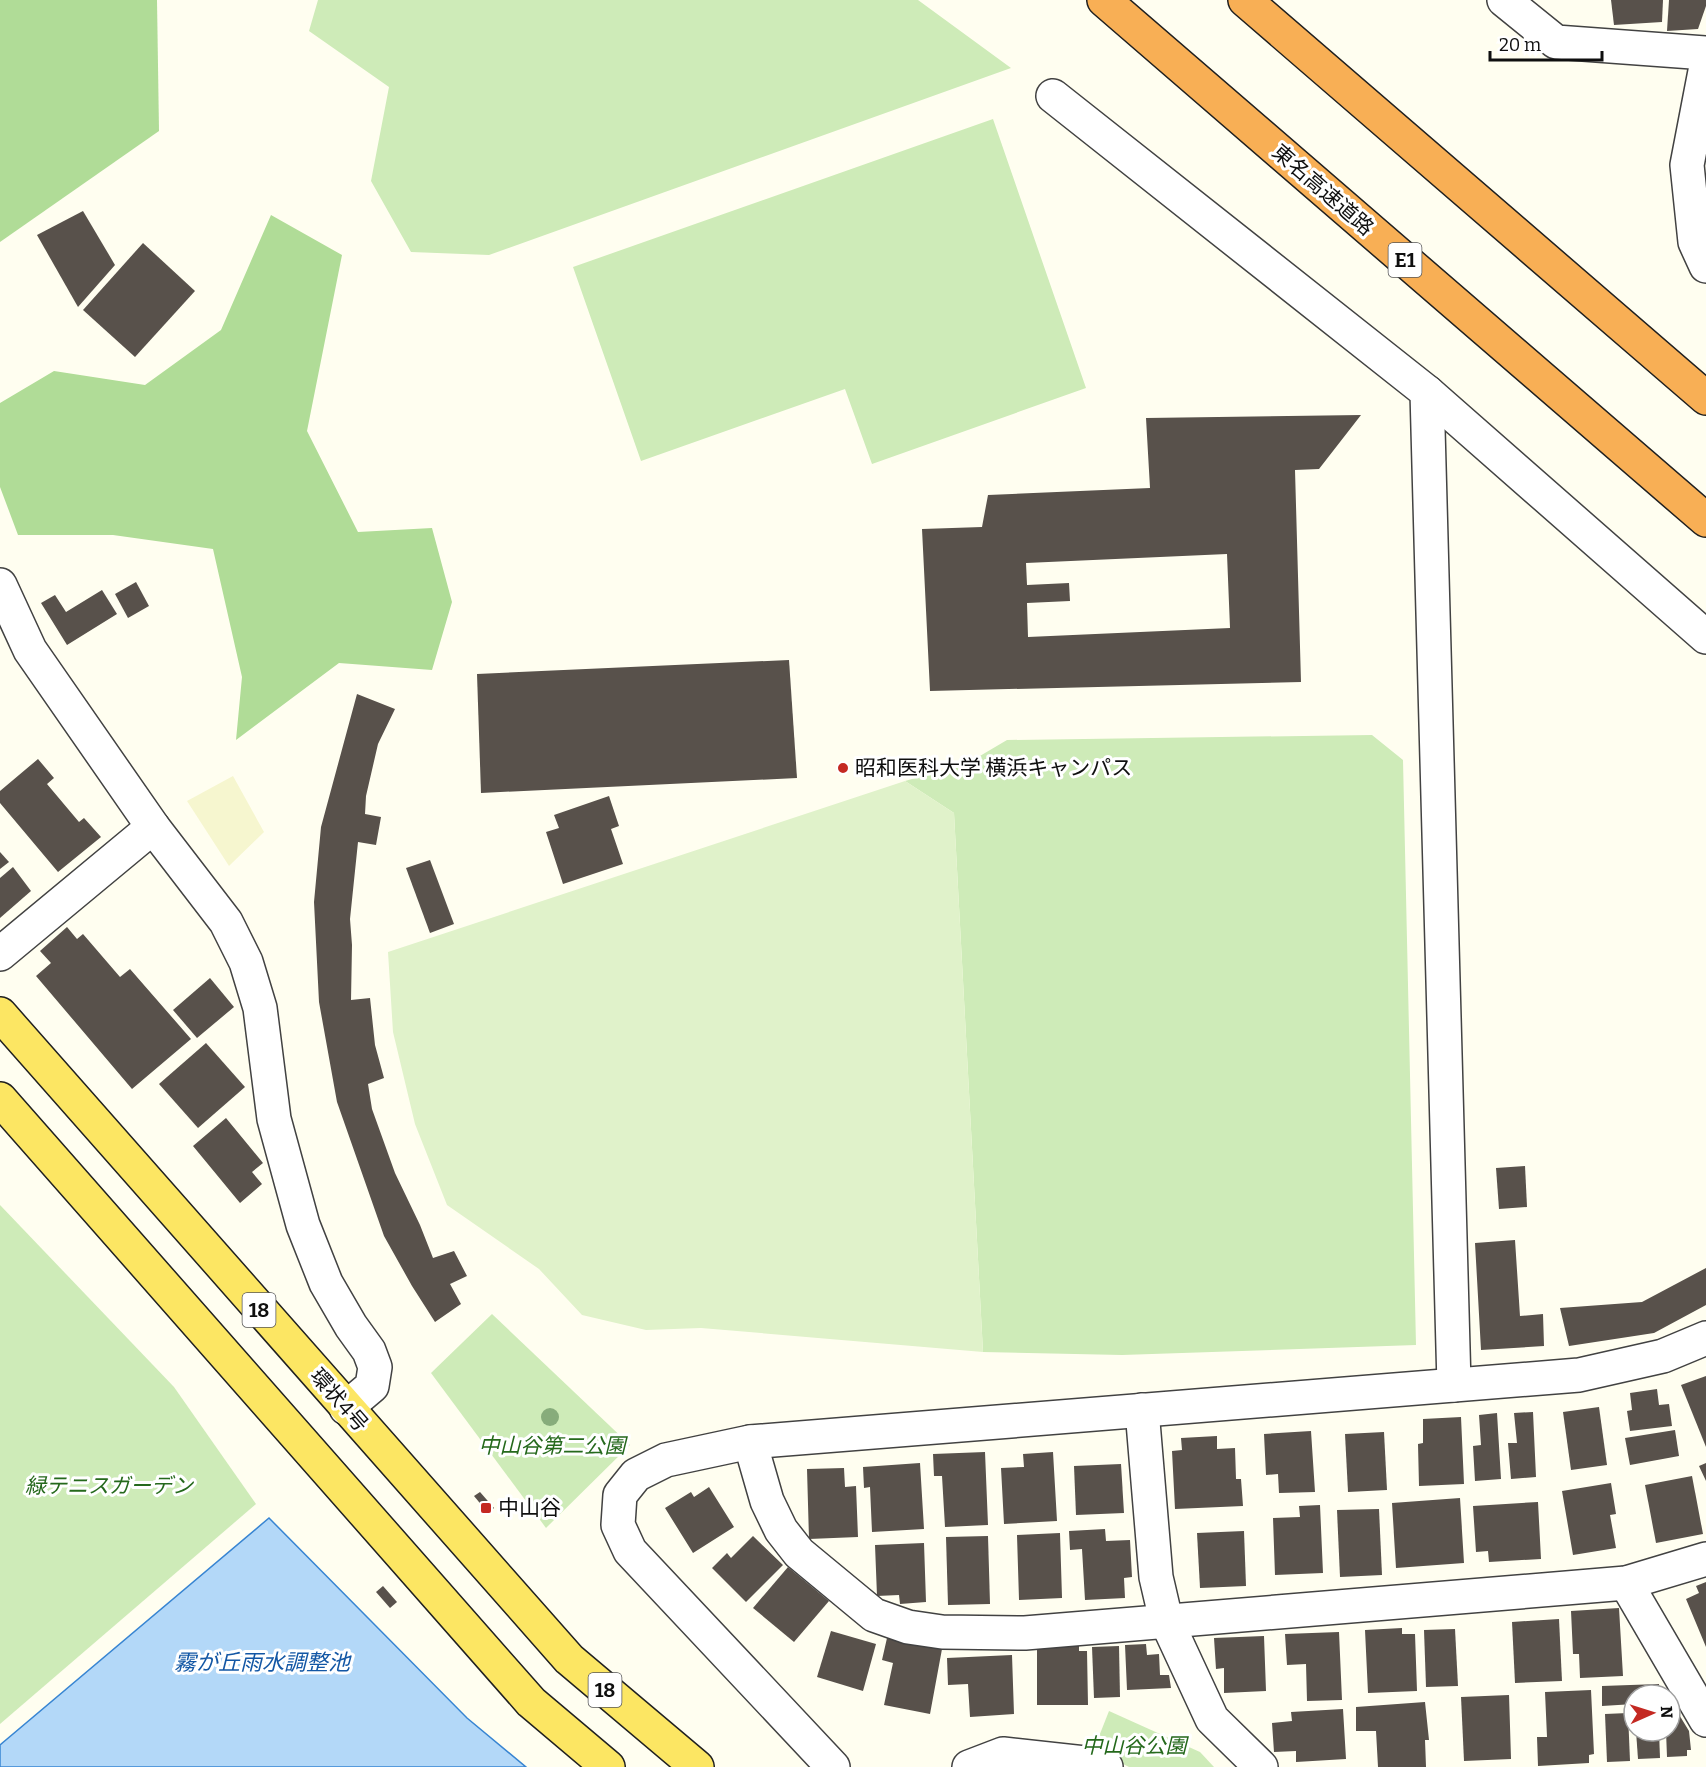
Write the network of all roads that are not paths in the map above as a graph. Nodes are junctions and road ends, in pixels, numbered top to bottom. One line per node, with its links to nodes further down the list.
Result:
1 (1104, 0): 10 (highway, 東名高速道路 / E1)
2 (1245, 0): 9 (highway)
3 (1508, 1): 4 (street)
4 (1706, 53)
5 (1706, 66): 7 (street)
6 (1053, 96): 8 (street)
7 (1706, 266)
8 (1427, 392): 12 (street); 18 (street)
9 (1706, 398)
10 (1706, 520)
11 (0, 585): 13 (street)
12 (1706, 637)
13 (153, 827): 14 (street); 19 (street)
14 (0, 954)
15 (0, 1014): 19 (main road, 環状4号 / 18)
16 (0, 1099): 26 (main road, 18)
17 (1706, 1338): 18 (street)
18 (1454, 1385): 20 (street)
19 (346, 1408): 27 (main road, 環状4号 / 18)
20 (1142, 1410): 21 (street); 24 (street)
21 (750, 1442): 24 (street); 28 (street)
22 (1706, 1558): 23 (street)
23 (1626, 1582): 24 (street); 25 (street)
24 (1166, 1620): 31 (street)
25 (1706, 1720)
26 (608, 1767)
27 (697, 1767)
28 (833, 1767)
29 (969, 1767): 30 (street)
30 (1106, 1767)
31 (1261, 1767)

